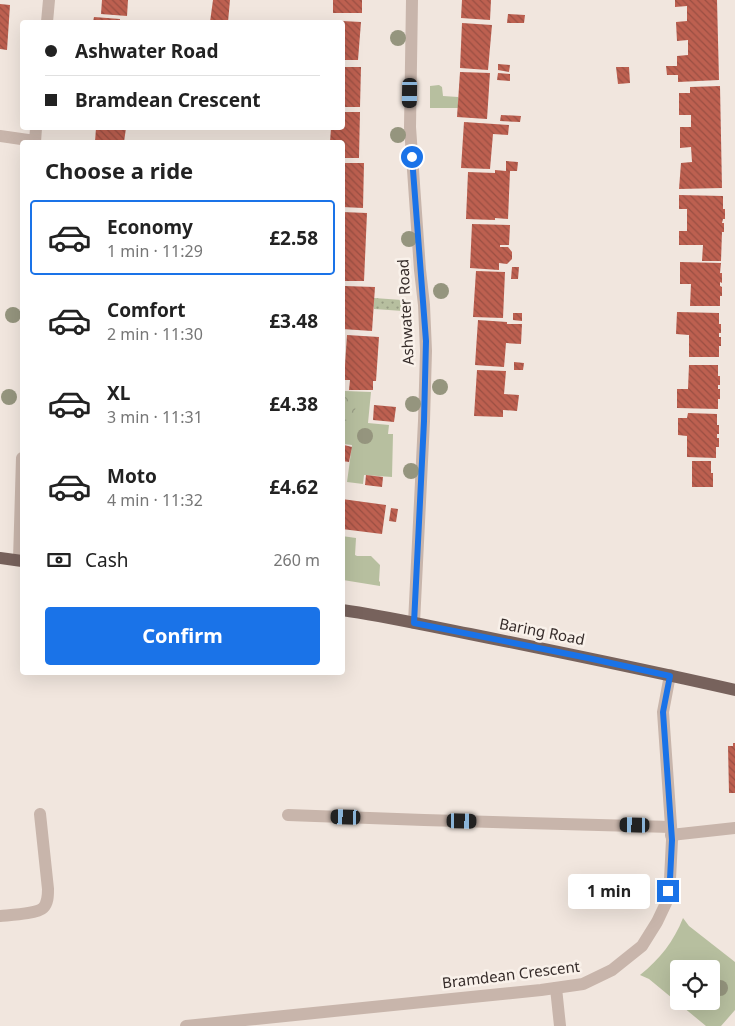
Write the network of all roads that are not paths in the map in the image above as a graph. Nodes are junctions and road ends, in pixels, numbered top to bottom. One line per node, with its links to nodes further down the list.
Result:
1 (49, 0): 3 (street)
2 (412, 0): 9 (street, Ashwater Road)
3 (47, 20)
4 (0, 136): 5 (street)
5 (24, 140)
6 (0, 558): 7 (main road)
7 (20, 560)
8 (345, 611): 9 (main road, Baring Road)
9 (414, 623): 10 (main road, Baring Road)
10 (670, 676): 11 (main road, Baring Road); 15 (street, Bramdean Crescent)
11 (735, 690)
12 (40, 814): 16 (street)
13 (288, 815): 15 (street)
14 (735, 828): 15 (street)
15 (671, 831): 17 (street, Bramdean Crescent)
16 (0, 916)
17 (556, 988): 18 (street, Bramdean Crescent); 19 (street)
18 (186, 1026)
19 (560, 1026)

